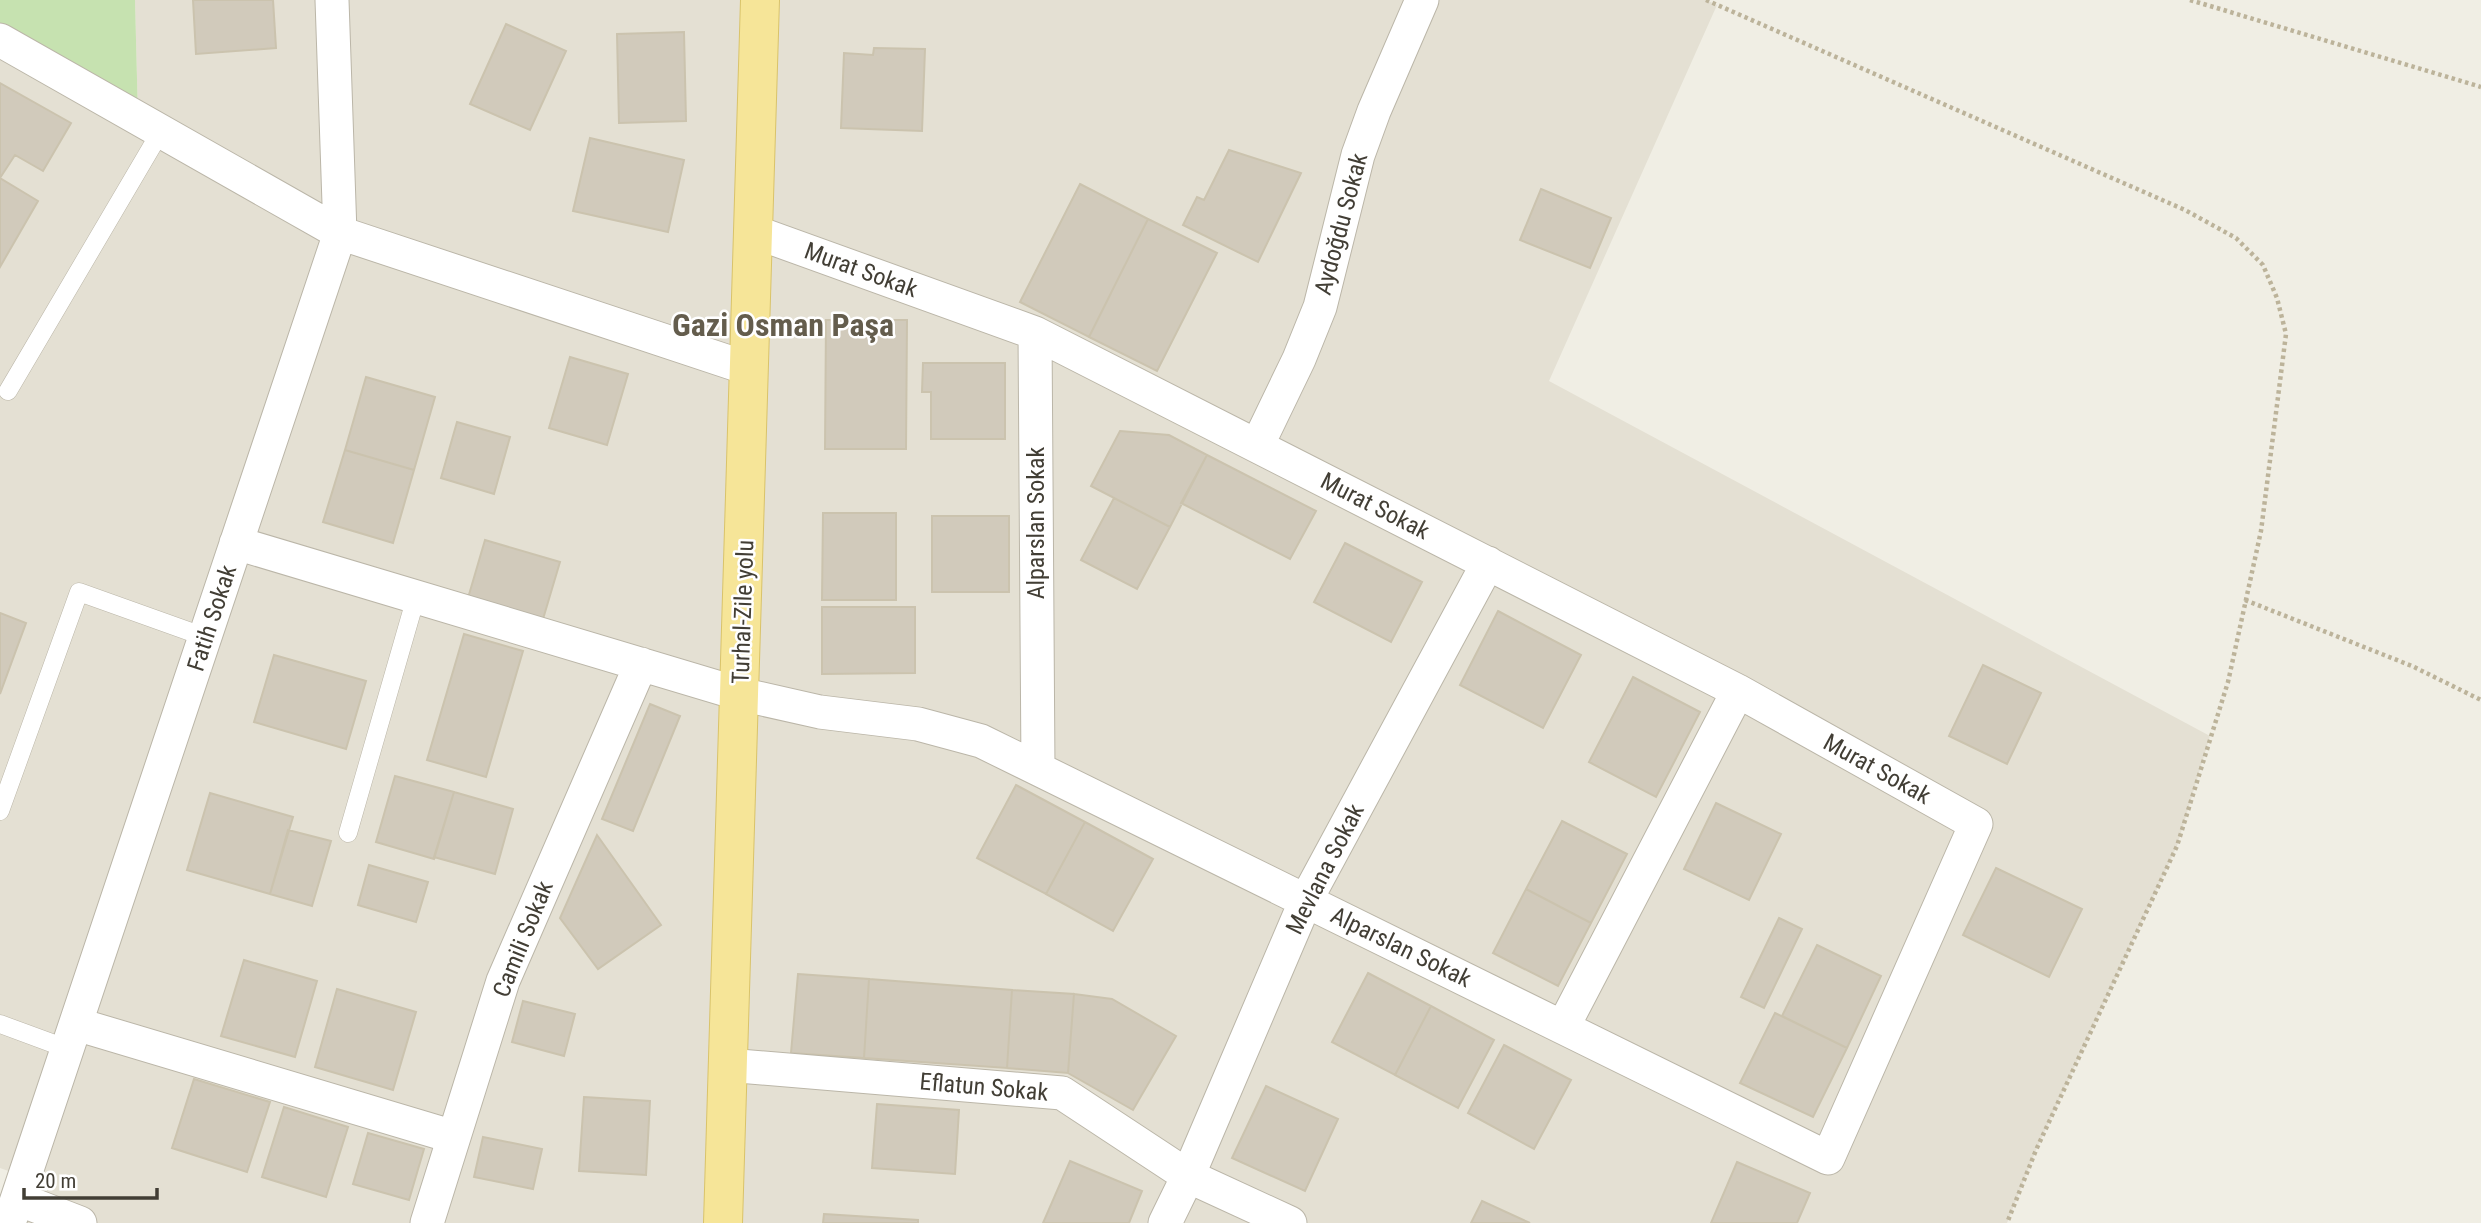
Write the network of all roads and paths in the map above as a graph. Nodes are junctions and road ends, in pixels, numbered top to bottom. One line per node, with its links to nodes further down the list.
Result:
1 (332, 0): 10 (street, Fatih Sokak)
2 (760, 0): 9 (main road, Turhal-Zile yolu)
3 (1422, 0): 14 (street, Aydoğdu Sokak)
4 (1706, 0): 18 (path)
5 (2190, 0): 7 (path)
6 (0, 40): 8 (street)
7 (2481, 88)
8 (161, 131): 10 (street); 13 (lane)
9 (754, 232): 11 (street, Murat Sokak); 12 (main road, Turhal-Zile yolu)
10 (340, 233): 12 (street); 15 (street, Fatih Sokak)
11 (1035, 333): 14 (street, Murat Sokak); 24 (street, Alparslan Sokak)
12 (750, 369): 22 (main road, Turhal-Zile yolu)
13 (8, 391)
14 (1257, 446): 16 (street, Murat Sokak)
15 (236, 543): 17 (street); 19 (street, Fatih Sokak)
16 (1488, 563): 21 (street, Murat Sokak); 28 (street, Mevlana Sokak)
17 (416, 597): 20 (street); 27 (lane)
18 (2245, 600): 23 (path); 41 (path)
19 (205, 637): 25 (lane); 31 (street, Fatih Sokak)
20 (641, 664): 22 (street); 33 (street, Camili Sokak)
21 (1738, 691): 26 (street, Murat Sokak); 30 (street)
22 (740, 694): 24 (street); 32 (main road, Turhal-Zile yolu)
23 (2481, 699)
24 (1038, 769): 28 (street, Alparslan Sokak)
25 (0, 810)
26 (1976, 824): 30 (street, Alparslan Sokak)
27 (348, 833)
28 (1306, 900): 30 (street, Alparslan Sokak); 34 (street, Mevlana Sokak)
29 (0, 1024): 31 (lane)
30 (1563, 1027)
31 (72, 1036): 33 (street); 35 (street, Fatih Sokak)
32 (727, 1065): 34 (street, Eflatun Sokak); 38 (main road, Turhal-Zile yolu)
33 (454, 1137): 37 (street, Camili Sokak)
34 (1188, 1176): 39 (street, Mevlana Sokak); 40 (street, Eflatun Sokak)
35 (13, 1211): 36 (street)
36 (80, 1223)
37 (427, 1223)
38 (723, 1223)
39 (1165, 1223)
40 (1290, 1223)
41 (2007, 1223)

